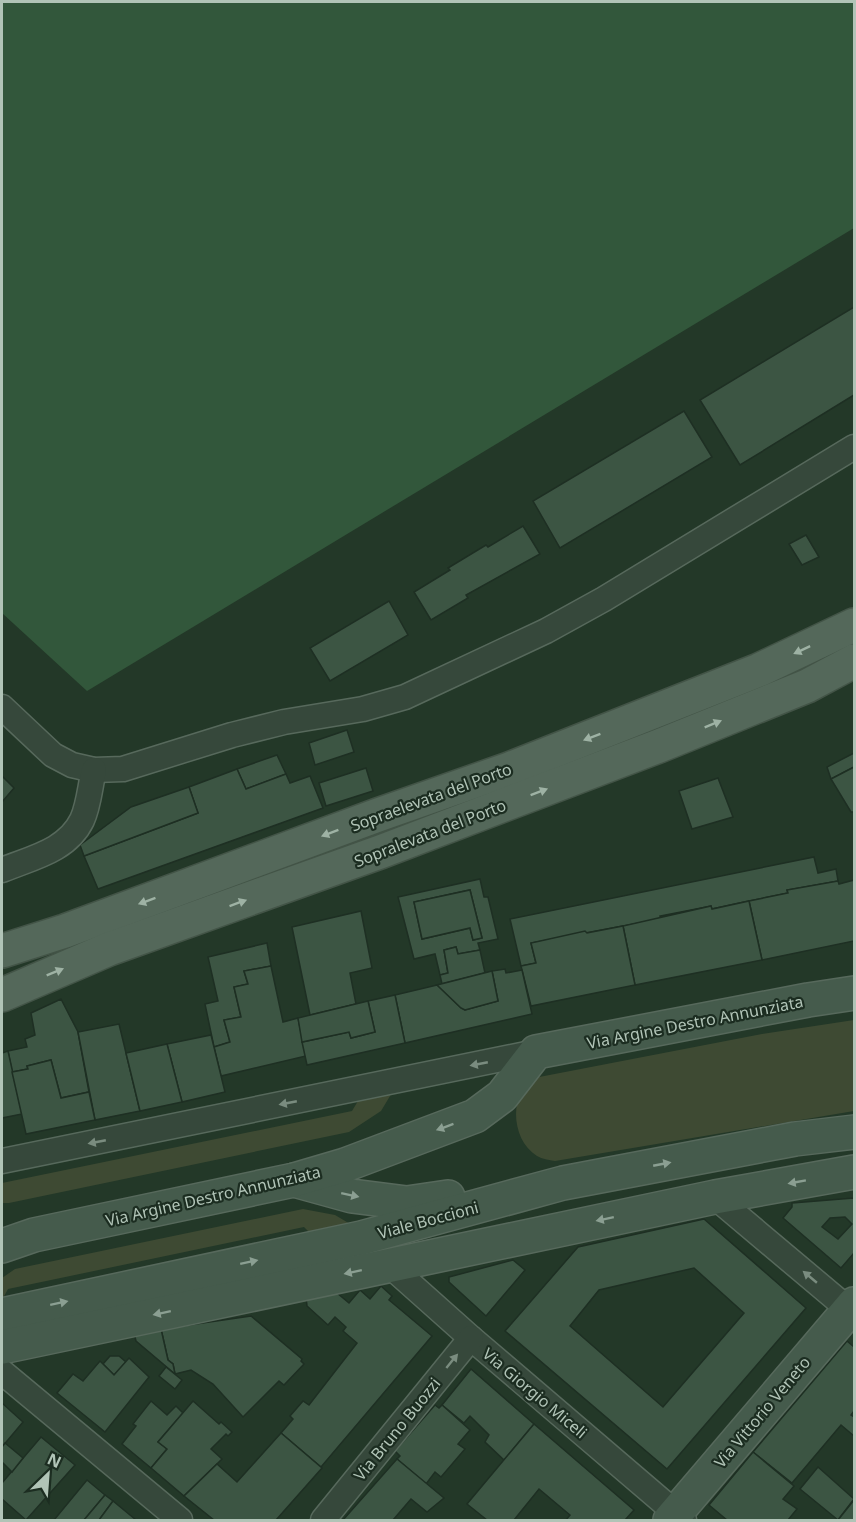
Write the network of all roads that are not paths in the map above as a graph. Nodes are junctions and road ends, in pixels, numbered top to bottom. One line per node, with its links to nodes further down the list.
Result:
1 (855, 447): 5 (street)
2 (855, 625): 7 (main road, Sopraelevata del Porto, one-way to 7)
3 (855, 661): 9 (main road, Sopralevata del Porto, one-way to 3)
4 (2, 707): 5 (street)
5 (94, 770): 6 (street)
6 (2, 870)
7 (2, 951)
8 (855, 993): 10 (street, Via Argine Destro Annunziata)
9 (2, 995)
10 (537, 1052): 12 (street, Via Argine Destro Annunziata, one-way to 12); 14 (street, Via Argine Destro Annunziata, one-way to 14)
11 (855, 1132): 15 (street, Viale Boccioni, one-way to 11)
12 (2, 1161)
13 (855, 1172): 16 (street, Viale Boccioni, one-way to 16)
14 (294, 1180): 15 (street, one-way to 15); 18 (street, Via Argine Destro Annunziata)
15 (563, 1183): 22 (street, Viale Boccioni, one-way to 15)
16 (715, 1197): 20 (street, Viale Boccioni, one-way to 20); 21 (street, one-way to 16)
17 (2, 1228): 18 (street, Via Argine Destro Annunziata)
18 (34, 1235): 19 (street, Via Argine Destro Annunziata)
19 (2, 1246)
20 (388, 1264): 23 (street, Via Giorgio Miceli); 24 (street, Viale Boccioni, one-way to 24)
21 (853, 1309): 26 (street, Via Vittorio Veneto)
22 (2, 1315)
23 (471, 1338): 26 (street, Via Giorgio Miceli); 28 (street, Via Bruno Buozzi, one-way to 23)
24 (2, 1347)
25 (2, 1372): 27 (street)
26 (677, 1518)
27 (180, 1521)
28 (323, 1521)

